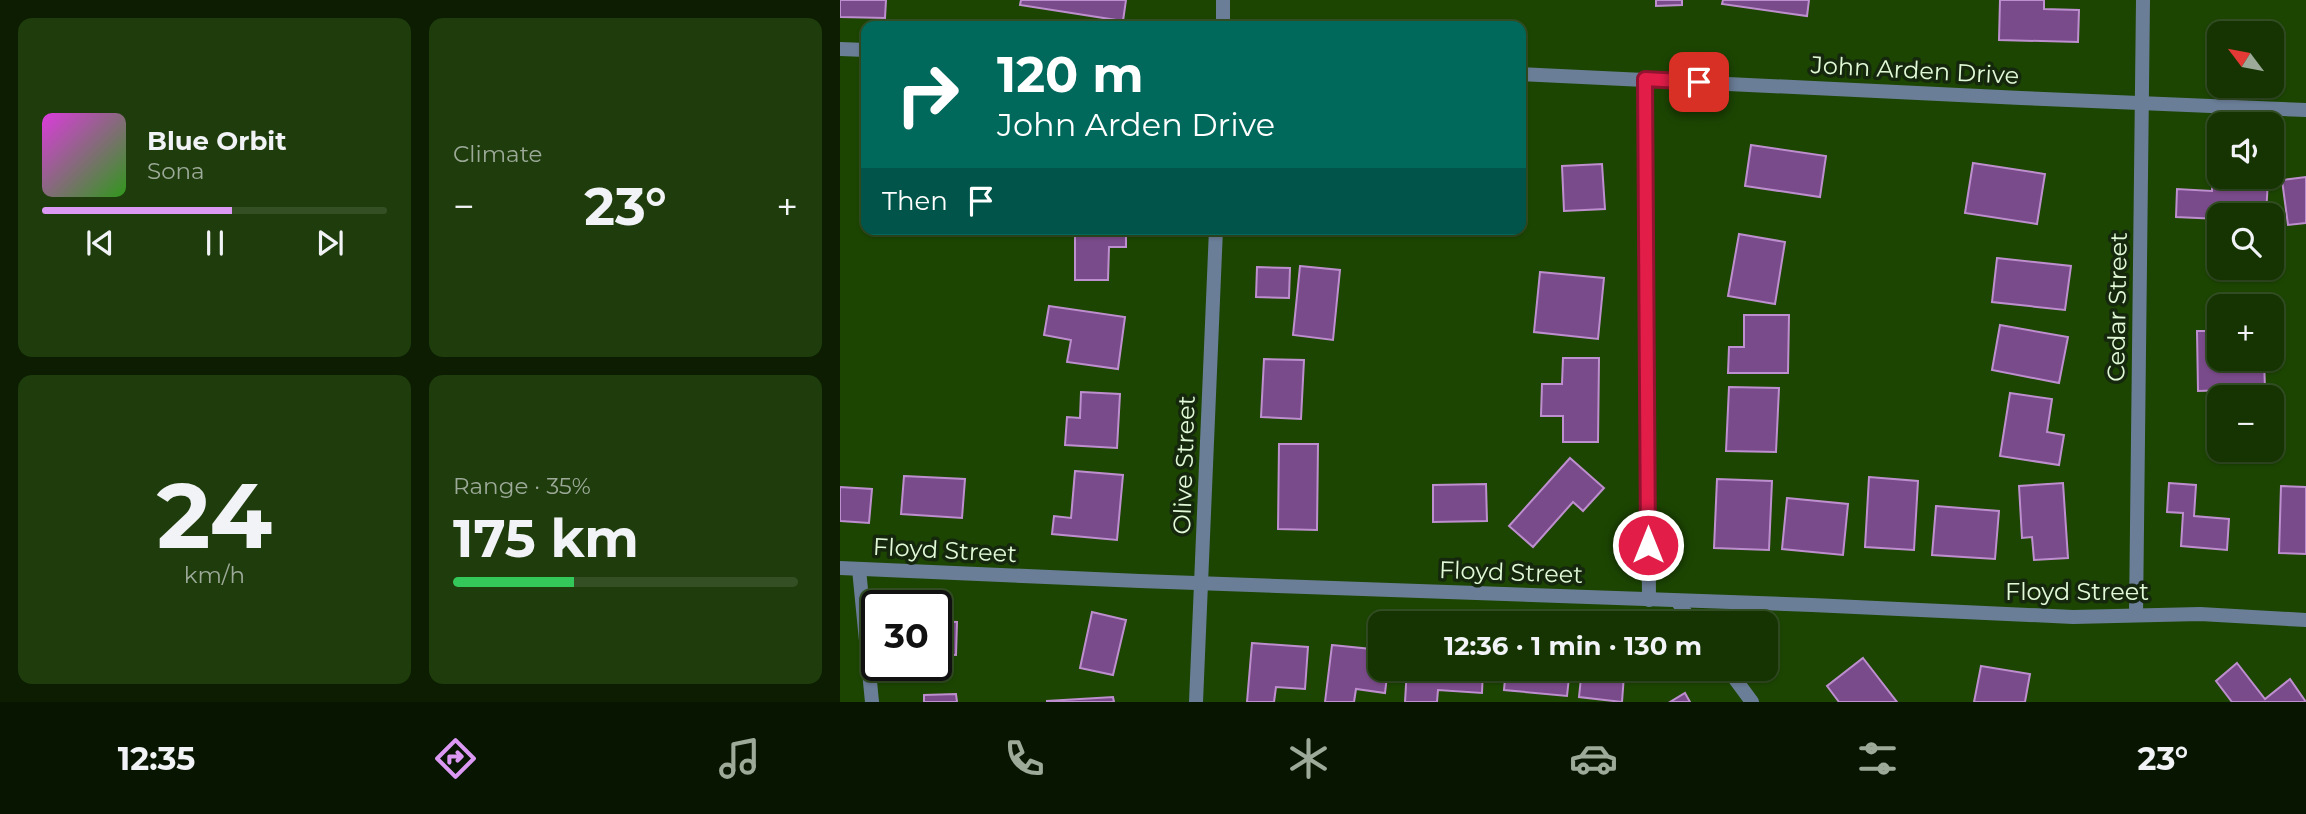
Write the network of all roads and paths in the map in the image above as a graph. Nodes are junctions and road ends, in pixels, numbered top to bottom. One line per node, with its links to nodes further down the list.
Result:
1 (1223, 0): 3 (street)
2 (2143, 0): 8 (street, Cedar Street)
3 (1223, 21)
4 (840, 49): 5 (street)
5 (861, 50)
6 (1526, 74): 7 (street, John Arden Drive)
7 (1645, 79): 8 (street, John Arden Drive); 14 (street)
8 (2142, 103): 9 (street, John Arden Drive); 17 (street, Cedar Street)
9 (2306, 110)
10 (1216, 235): 13 (street, Olive Street)
11 (840, 568): 12 (street, Floyd Street)
12 (859, 569): 13 (street, Floyd Street); 20 (street)
13 (1202, 583): 14 (street, Floyd Street); 21 (street, Olive Street)
14 (1649, 600): 15 (street, Floyd Street)
15 (1676, 601): 16 (street); 17 (street, Floyd Street)
16 (1684, 611)
17 (2136, 615): 18 (street, Floyd Street)
18 (2306, 620)
19 (1737, 681): 22 (street)
20 (872, 702)
21 (1196, 702)
22 (1752, 702)

